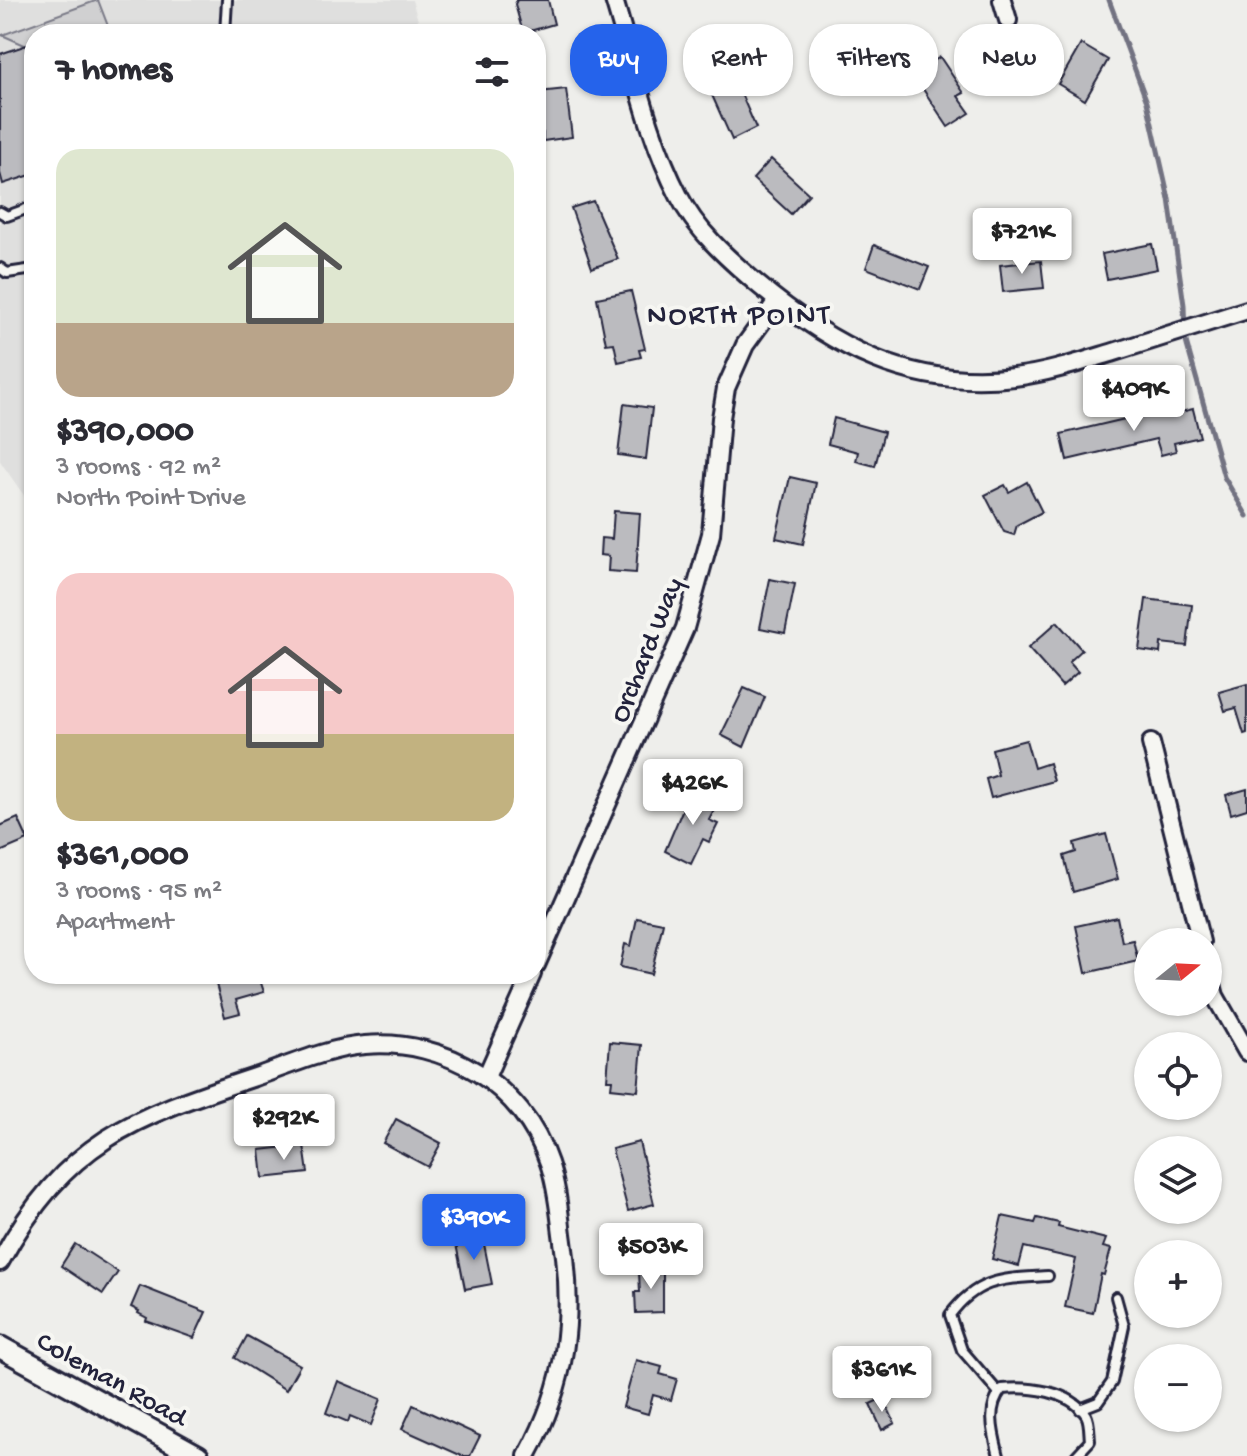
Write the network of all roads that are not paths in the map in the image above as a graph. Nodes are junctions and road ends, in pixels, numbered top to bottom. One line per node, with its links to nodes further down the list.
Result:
1 (227, 0): 5 (lane)
2 (614, 0): 10 (street)
3 (1002, 0): 4 (street)
4 (1008, 20)
5 (226, 24)
6 (24, 210): 7 (lane)
7 (0, 212)
8 (0, 268): 9 (lane)
9 (24, 270)
10 (777, 301): 11 (street); 14 (street, Orchard Way)
11 (1247, 310)
12 (1151, 743): 13 (street)
13 (1197, 928)
14 (546, 942)
15 (528, 984): 18 (street)
16 (1222, 1008): 17 (street)
17 (1247, 1052)
18 (486, 1077): 19 (street); 26 (street)
19 (0, 1262)
20 (1048, 1276): 23 (lane)
21 (1116, 1297): 24 (lane)
22 (0, 1347): 25 (street, Coleman Road)
23 (999, 1393): 24 (lane); 27 (lane)
24 (1080, 1409): 28 (lane)
25 (198, 1456)
26 (527, 1456)
27 (999, 1456)
28 (1076, 1456)

